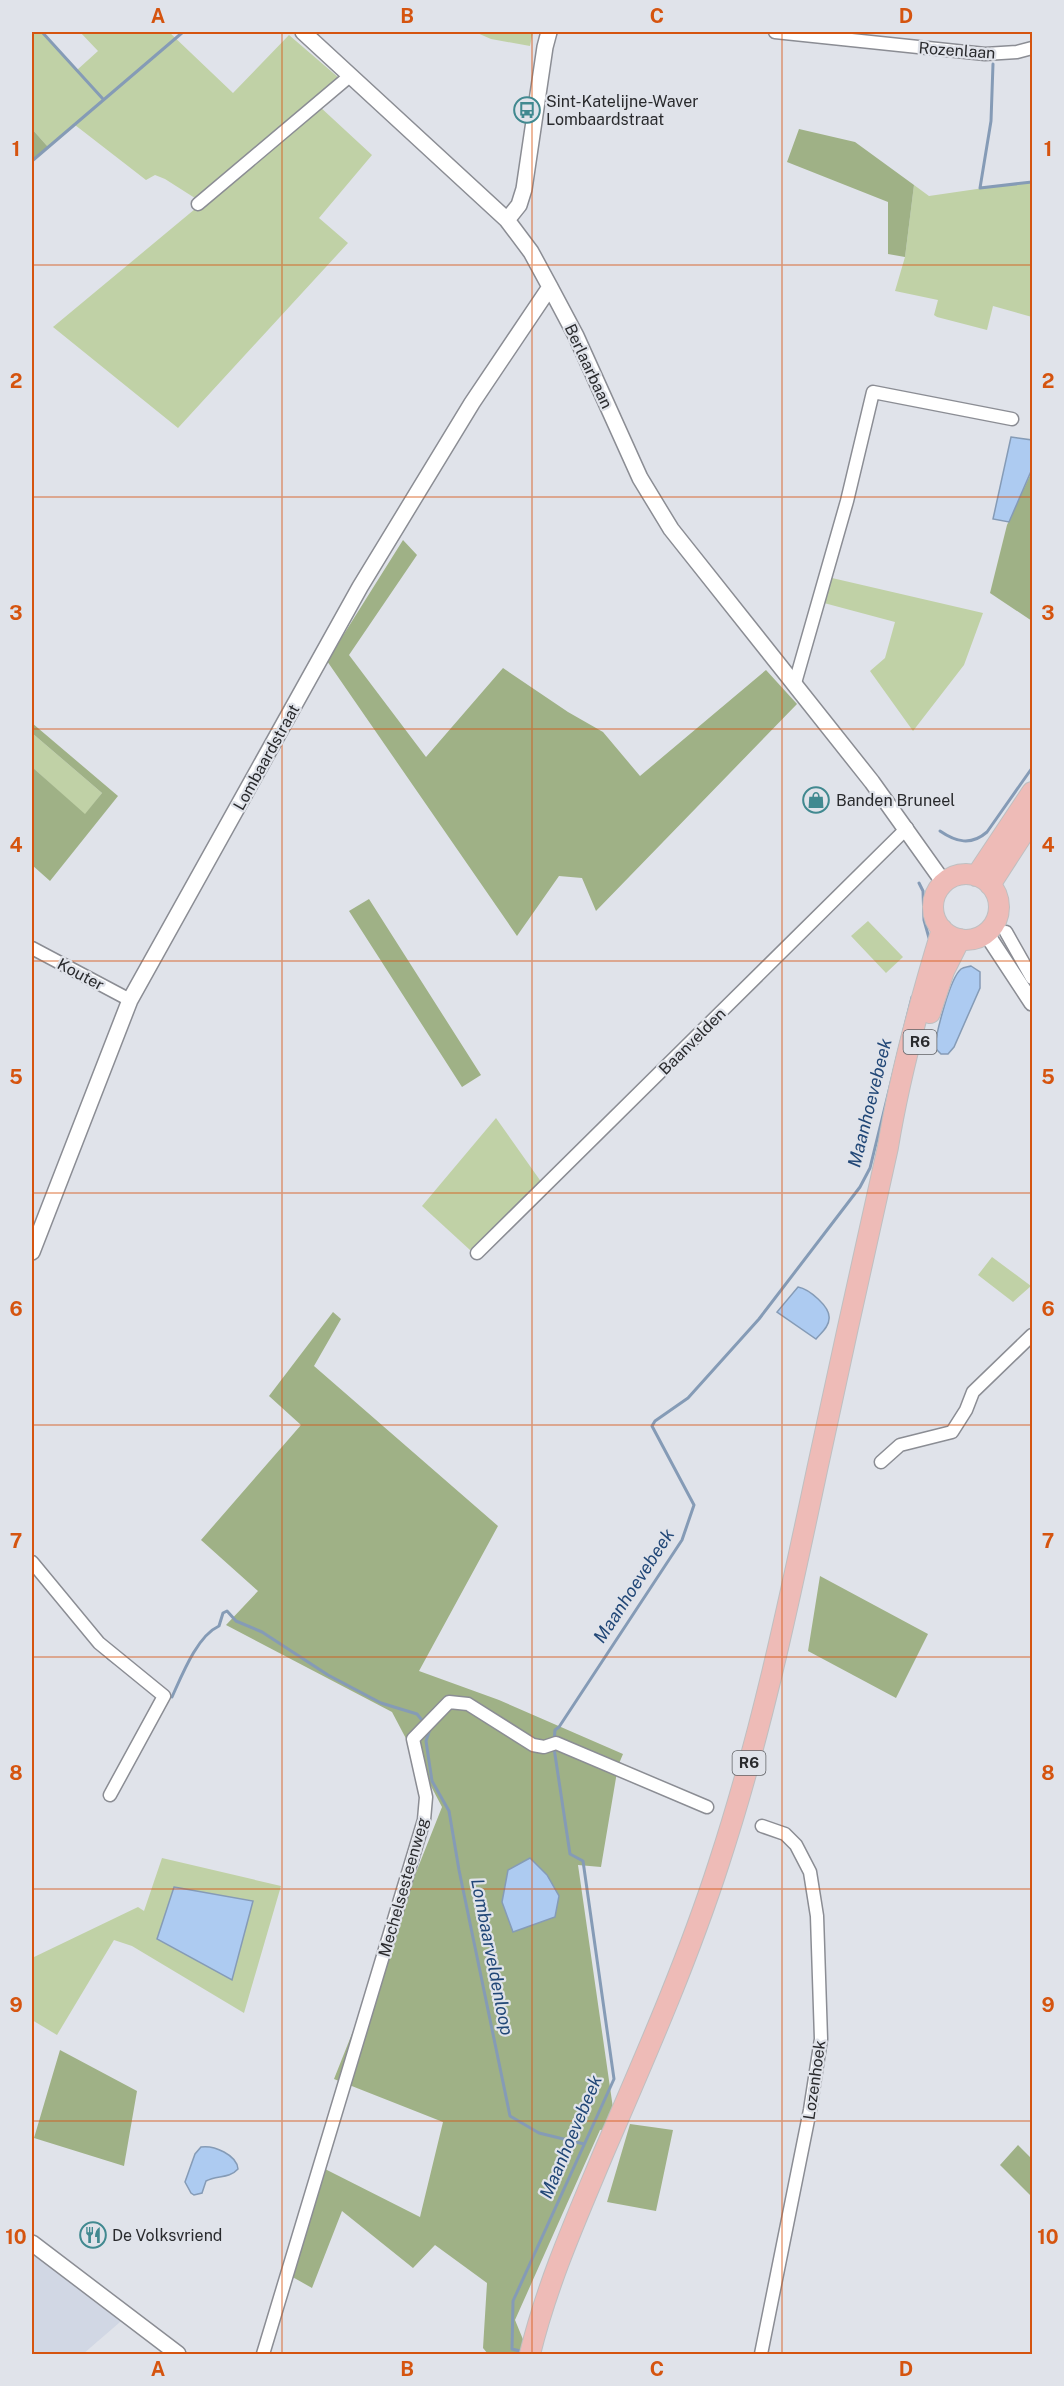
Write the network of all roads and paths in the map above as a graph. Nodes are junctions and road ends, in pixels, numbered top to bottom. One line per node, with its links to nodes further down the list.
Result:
1 (303, 32): 6 (street, Berlaarbaan)
2 (549, 32): 4 (street)
3 (775, 32): 5 (street, Rozenlaan)
4 (544, 39): 8 (street)
5 (1032, 48)
6 (351, 75): 7 (street); 8 (street, Berlaarbaan)
7 (198, 204)
8 (507, 220): 9 (street, Berlaarbaan)
9 (550, 286): 11 (street, Berlaarbaan); 22 (street, Lombaardstraat)
10 (1012, 420): 11 (street)
11 (795, 683): 14 (street, Berlaarbaan)
12 (1032, 792): 15 (main road)
13 (1032, 820): 15 (main road)
14 (907, 828): 16 (street, Berlaarbaan); 26 (street, Baanvelden)
15 (983, 881): 16 (main road); 18 (main road)
16 (944, 883): 17 (main road)
17 (942, 929): 19 (main road); 24 (main road, R6)
18 (996, 933): 19 (main road); 21 (street); 23 (street)
19 (960, 939): 24 (main road, R6)
20 (32, 948): 22 (street, Kouter)
21 (1032, 978)
22 (130, 1000): 25 (street, Lombaardstraat)
23 (1032, 1003)
24 (888, 1147): 36 (main road, R6)
25 (32, 1252)
26 (477, 1253)
27 (1032, 1335): 28 (street)
28 (881, 1462)
29 (32, 1562): 30 (street)
30 (110, 1795)
31 (707, 1807): 35 (street, Mechelsesteenweg)
32 (762, 1826): 37 (street, Lozenhoek)
33 (32, 2243): 34 (street)
34 (178, 2355)
35 (263, 2355)
36 (530, 2355)
37 (761, 2355)

